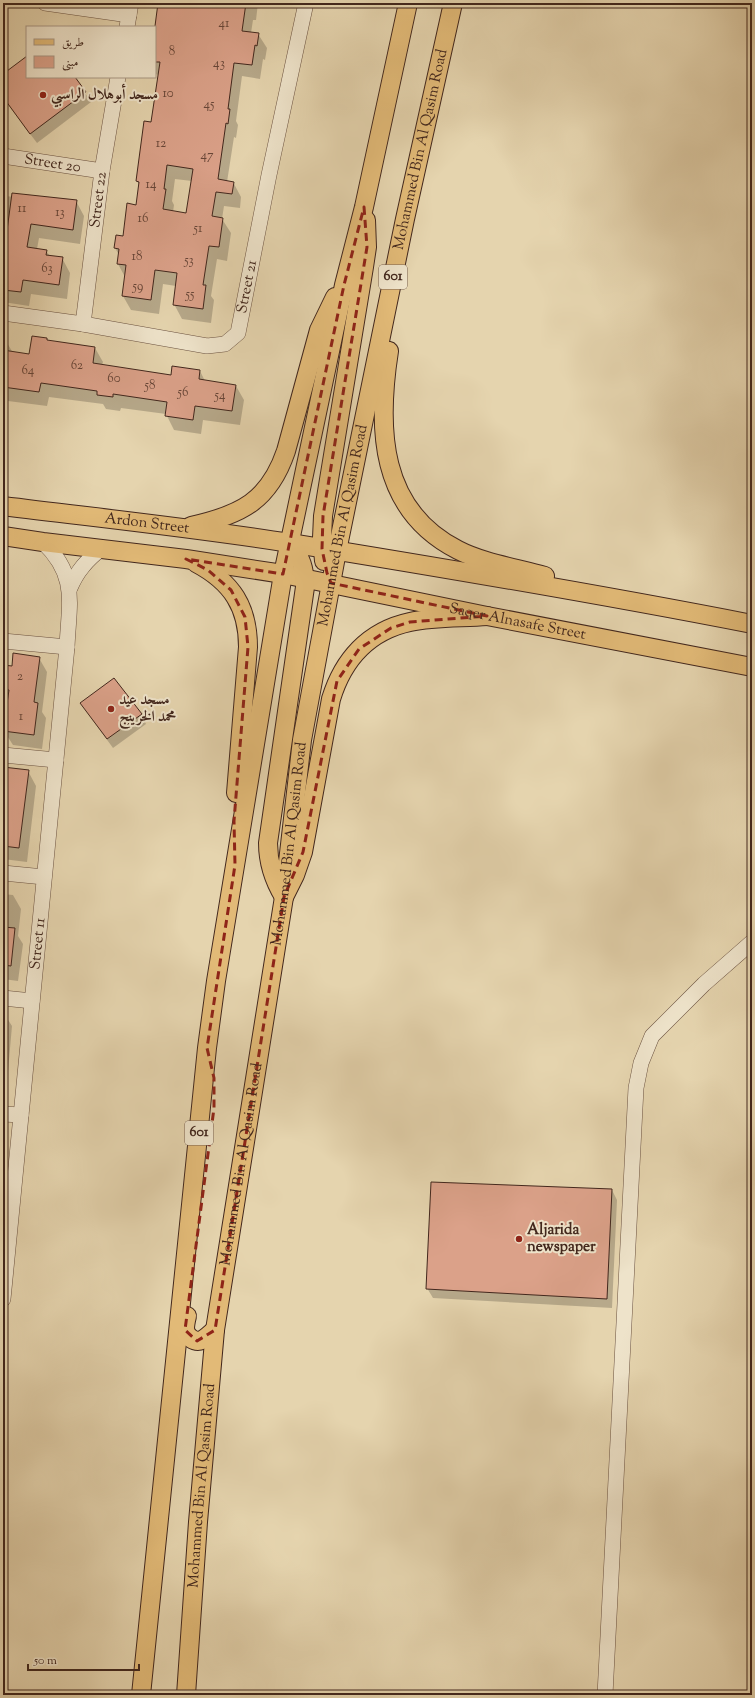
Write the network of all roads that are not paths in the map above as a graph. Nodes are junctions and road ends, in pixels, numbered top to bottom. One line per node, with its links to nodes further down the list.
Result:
1 (46, 3): 5 (street)
2 (306, 3): 13 (street, Street 21)
3 (408, 3): 9 (main road, 601)
4 (453, 3): 10 (main road, Mohammed Bin Al Qasim Road / 601)
5 (129, 15)
6 (118, 78): 8 (street, Street 22)
7 (3, 156): 8 (street, Street 20)
8 (102, 171): 13 (street, Street 22)
9 (364, 207): 11 (main road, 601); 20 (main road)
10 (405, 219): 20 (main road, Mohammed Bin Al Qasim Road / 601); 26 (main road)
11 (344, 285): 15 (main road); 18 (main road, 601)
12 (3, 313): 13 (street, Street 21)
13 (83, 324)
14 (3, 506): 15 (main road, Ardon Street)
15 (181, 528): 18 (main road, Ardon Street)
16 (3, 536): 17 (main road, Ardon Street)
17 (43, 542): 19 (main road, Ardon Street); 25 (street, Street 11)
18 (290, 543): 20 (main road); 22 (main road, 601); 23 (main road)
19 (102, 548): 21 (main road, Ardon Street); 25 (street, Street 11)
20 (330, 550): 24 (main road, Mohammed Bin Al Qasim Road / 601); 26 (main road)
21 (186, 559): 22 (main road, Ardon Street); 34 (main road)
22 (283, 574): 23 (main road, Saqer Alnasafe Street); 34 (main road, 601)
23 (305, 578): 24 (main road, Saqer Alnasafe Street); 37 (main road)
24 (331, 583): 27 (main road, Saqer Alnasafe Street); 37 (main road, Mohammed Bin Al Qasim Road / 601)
25 (70, 588): 30 (street, Street 11)
26 (634, 601): 28 (main road)
27 (487, 616): 31 (main road, Saqer Alnasafe Street); 37 (main road)
28 (752, 624)
29 (3, 640): 30 (street)
30 (67, 647): 33 (street, Street 11)
31 (752, 667)
32 (3, 755): 33 (street)
33 (56, 760): 36 (street, Street 11)
34 (235, 865): 41 (main road, 601)
35 (3, 873): 36 (street)
36 (44, 877): 40 (street, Street 11)
37 (284, 897): 46 (main road, Mohammed Bin Al Qasim Road / 601)
38 (752, 942): 51 (street)
39 (3, 998): 40 (street)
40 (32, 1002): 43 (street, Street 11)
41 (207, 1048): 46 (main road); 48 (main road, 601)
42 (3, 1114): 43 (street)
43 (21, 1115): 44 (street, Street 11)
44 (6, 1235): 45 (street, Street 11)
45 (3, 1299)
46 (215, 1330): 47 (main road, Mohammed Bin Al Qasim Road / 601)
47 (198, 1522): 49 (main road, Mohammed Bin Al Qasim Road / 601); 50 (street)
48 (140, 1692)
49 (186, 1695)
50 (191, 1695)
51 (605, 1695)

